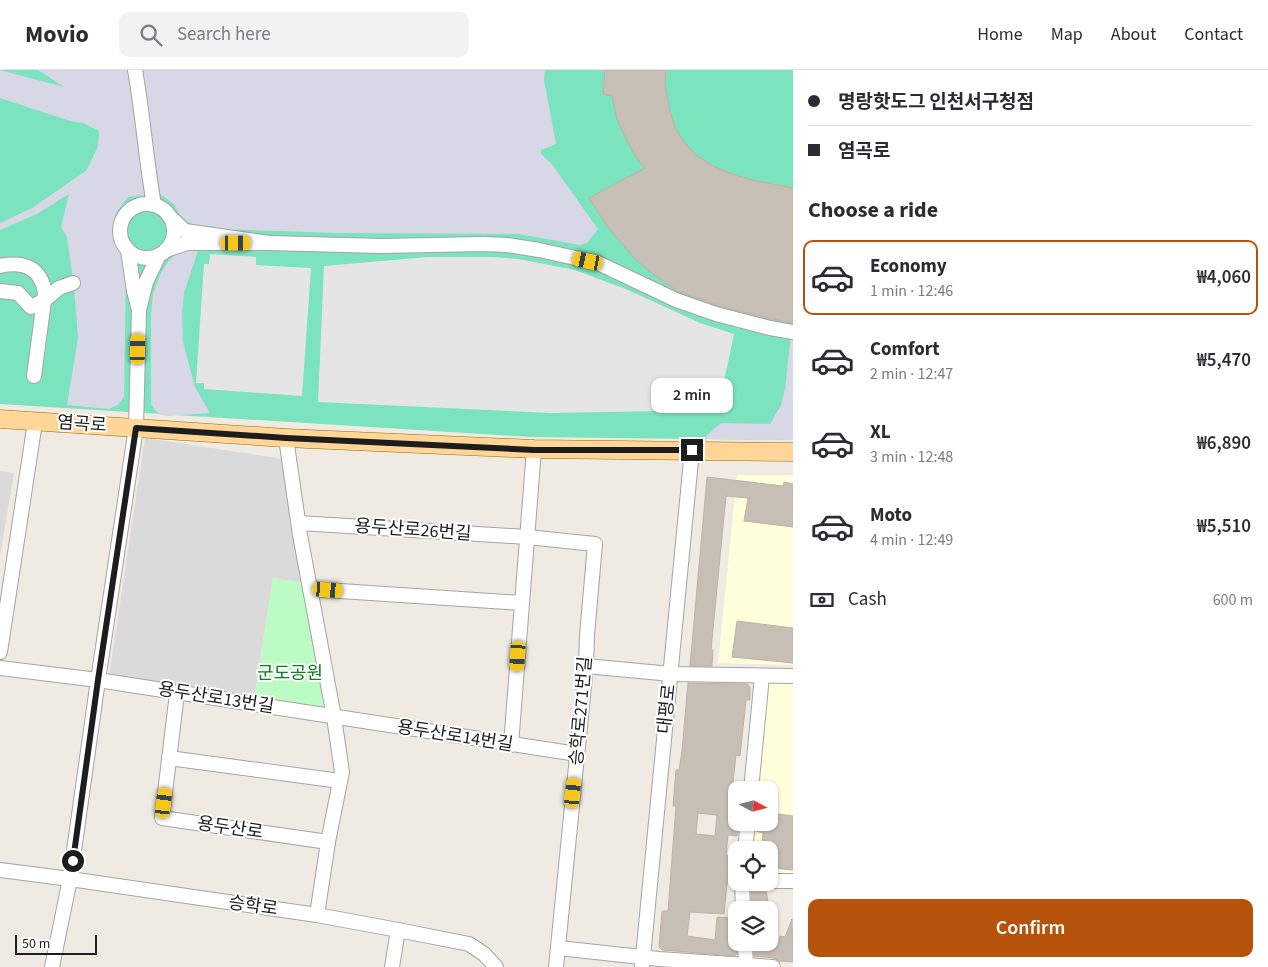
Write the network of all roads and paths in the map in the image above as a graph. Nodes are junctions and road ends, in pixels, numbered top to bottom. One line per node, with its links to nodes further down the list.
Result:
1 (134, 70): 2 (street)
2 (154, 205): 3 (street); 5 (street)
3 (170, 217): 4 (street); 6 (street)
4 (269, 244): 6 (street); 12 (street)
5 (128, 250): 6 (street); 11 (street)
6 (163, 252): 11 (street)
7 (0, 266): 10 (street)
8 (73, 283): 10 (street)
9 (0, 291): 10 (street)
10 (43, 301): 13 (street)
11 (139, 310): 16 (street)
12 (793, 332)
13 (34, 376)
14 (0, 419): 15 (main road, 염곡로)
15 (35, 422): 16 (main road, 염곡로); 26 (street)
16 (136, 428): 17 (main road, 염곡로); 32 (street)
17 (286, 438): 18 (main road, 염곡로); 21 (street)
18 (534, 450): 19 (main road, 염곡로); 22 (street)
19 (692, 450): 20 (main road, 염곡로); 29 (street, 대평로)
20 (793, 452)
21 (299, 523): 22 (street, 용두산로26번길); 24 (street)
22 (527, 537): 23 (street, 용두산로26번길); 25 (street)
23 (595, 544): 27 (street, 승학로271번길)
24 (310, 589): 25 (street); 34 (street)
25 (522, 603): 35 (street)
26 (0, 652)
27 (586, 666): 29 (street); 36 (street, 승학로271번길)
28 (0, 668): 32 (street, 용두산로13번길)
29 (671, 674): 30 (street); 49 (street, 대평로)
30 (762, 676): 31 (street); 39 (street)
31 (793, 676)
32 (98, 680): 33 (street, 용두산로13번길); 42 (street)
33 (177, 693): 34 (street, 용두산로13번길); 37 (street, 용두산로)
34 (334, 716): 35 (street, 용두산로14번길); 38 (street)
35 (511, 745): 36 (street, 용두산로14번길)
36 (577, 754): 47 (street, 승학로271번길)
37 (169, 758): 38 (street); 40 (street, 용두산로)
38 (340, 781): 40 (street)
39 (752, 781)
40 (328, 842): 45 (street)
41 (0, 870): 42 (street, 승학로)
42 (70, 879): 45 (street, 승학로); 51 (street)
43 (778, 881): 44 (street)
44 (793, 881)
45 (317, 915): 46 (street, 승학로)
46 (398, 930): 52 (street); 53 (street, 승학로)
47 (558, 948): 49 (street); 54 (street, 승학로271번길)
48 (745, 951): 50 (street)
49 (643, 962): 50 (street)
50 (746, 966): 55 (street)
51 (52, 967)
52 (392, 967)
53 (496, 967)
54 (556, 967)
55 (773, 967)

